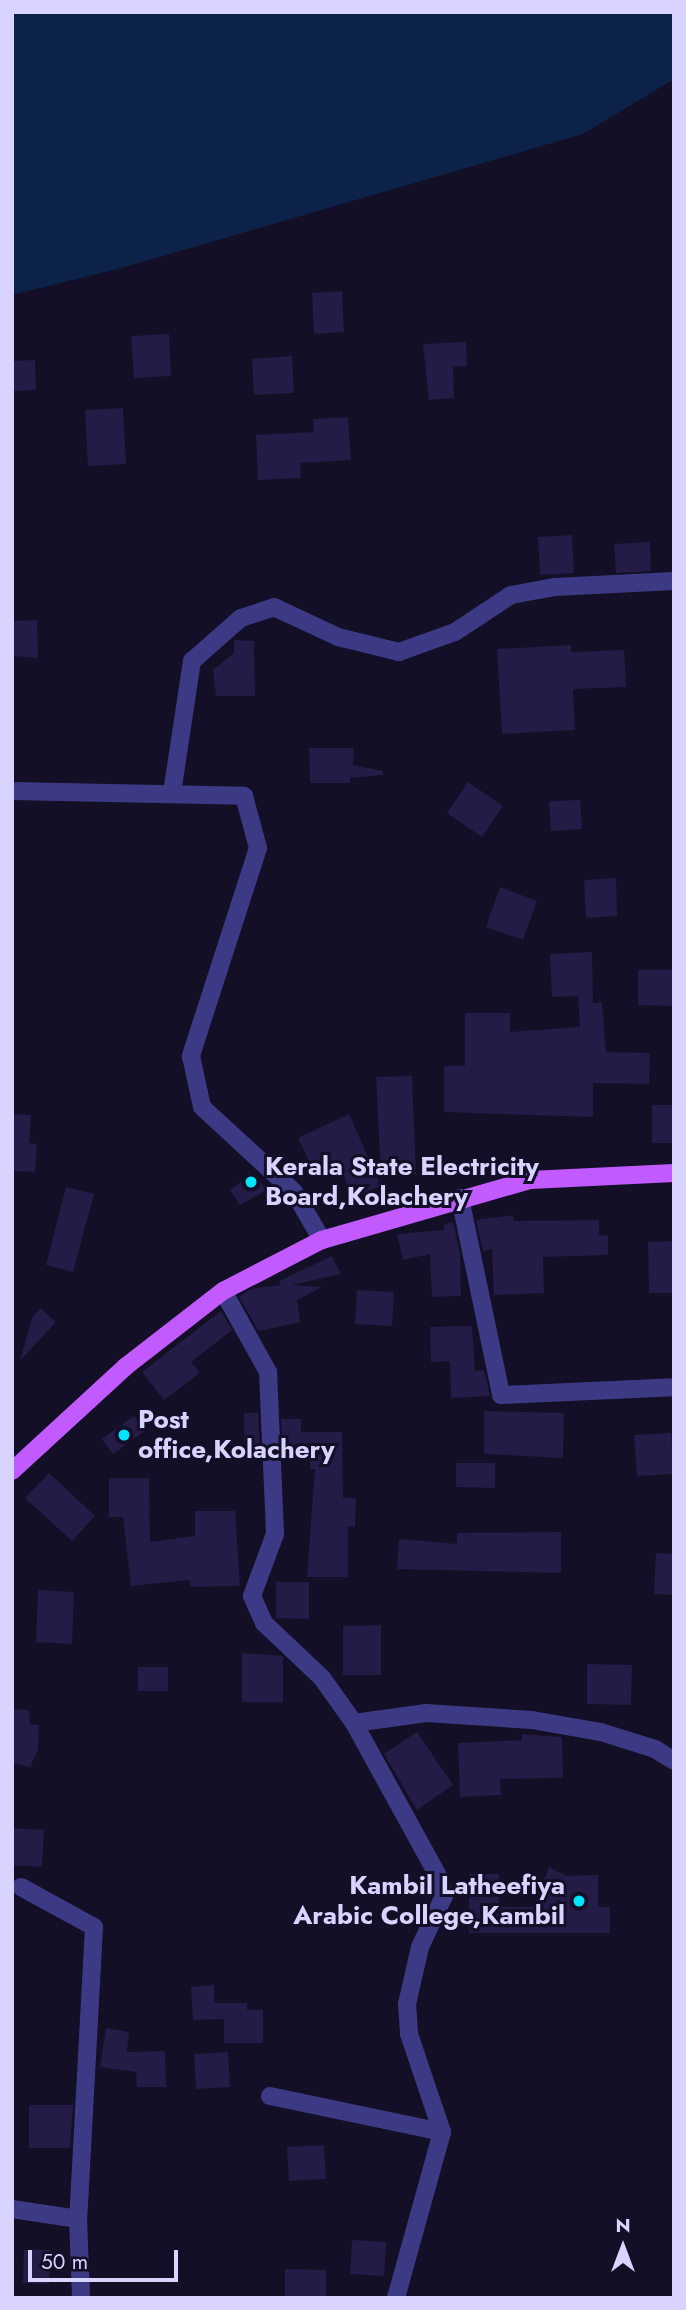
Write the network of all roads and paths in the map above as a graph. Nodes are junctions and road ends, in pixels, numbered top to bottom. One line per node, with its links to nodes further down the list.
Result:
1 (674, 581): 3 (street)
2 (12, 791): 3 (street)
3 (172, 793): 6 (street)
4 (674, 1173): 5 (main road)
5 (460, 1198): 6 (main road); 8 (street)
6 (322, 1240): 7 (main road)
7 (223, 1291): 9 (main road); 10 (street)
8 (674, 1387)
9 (12, 1471)
10 (354, 1723): 11 (street); 14 (street)
11 (674, 1761)
12 (21, 1887): 16 (street)
13 (270, 2096): 14 (street)
14 (442, 2132): 18 (street)
15 (12, 2208): 16 (street)
16 (78, 2219): 17 (street)
17 (81, 2298)
18 (396, 2298)

